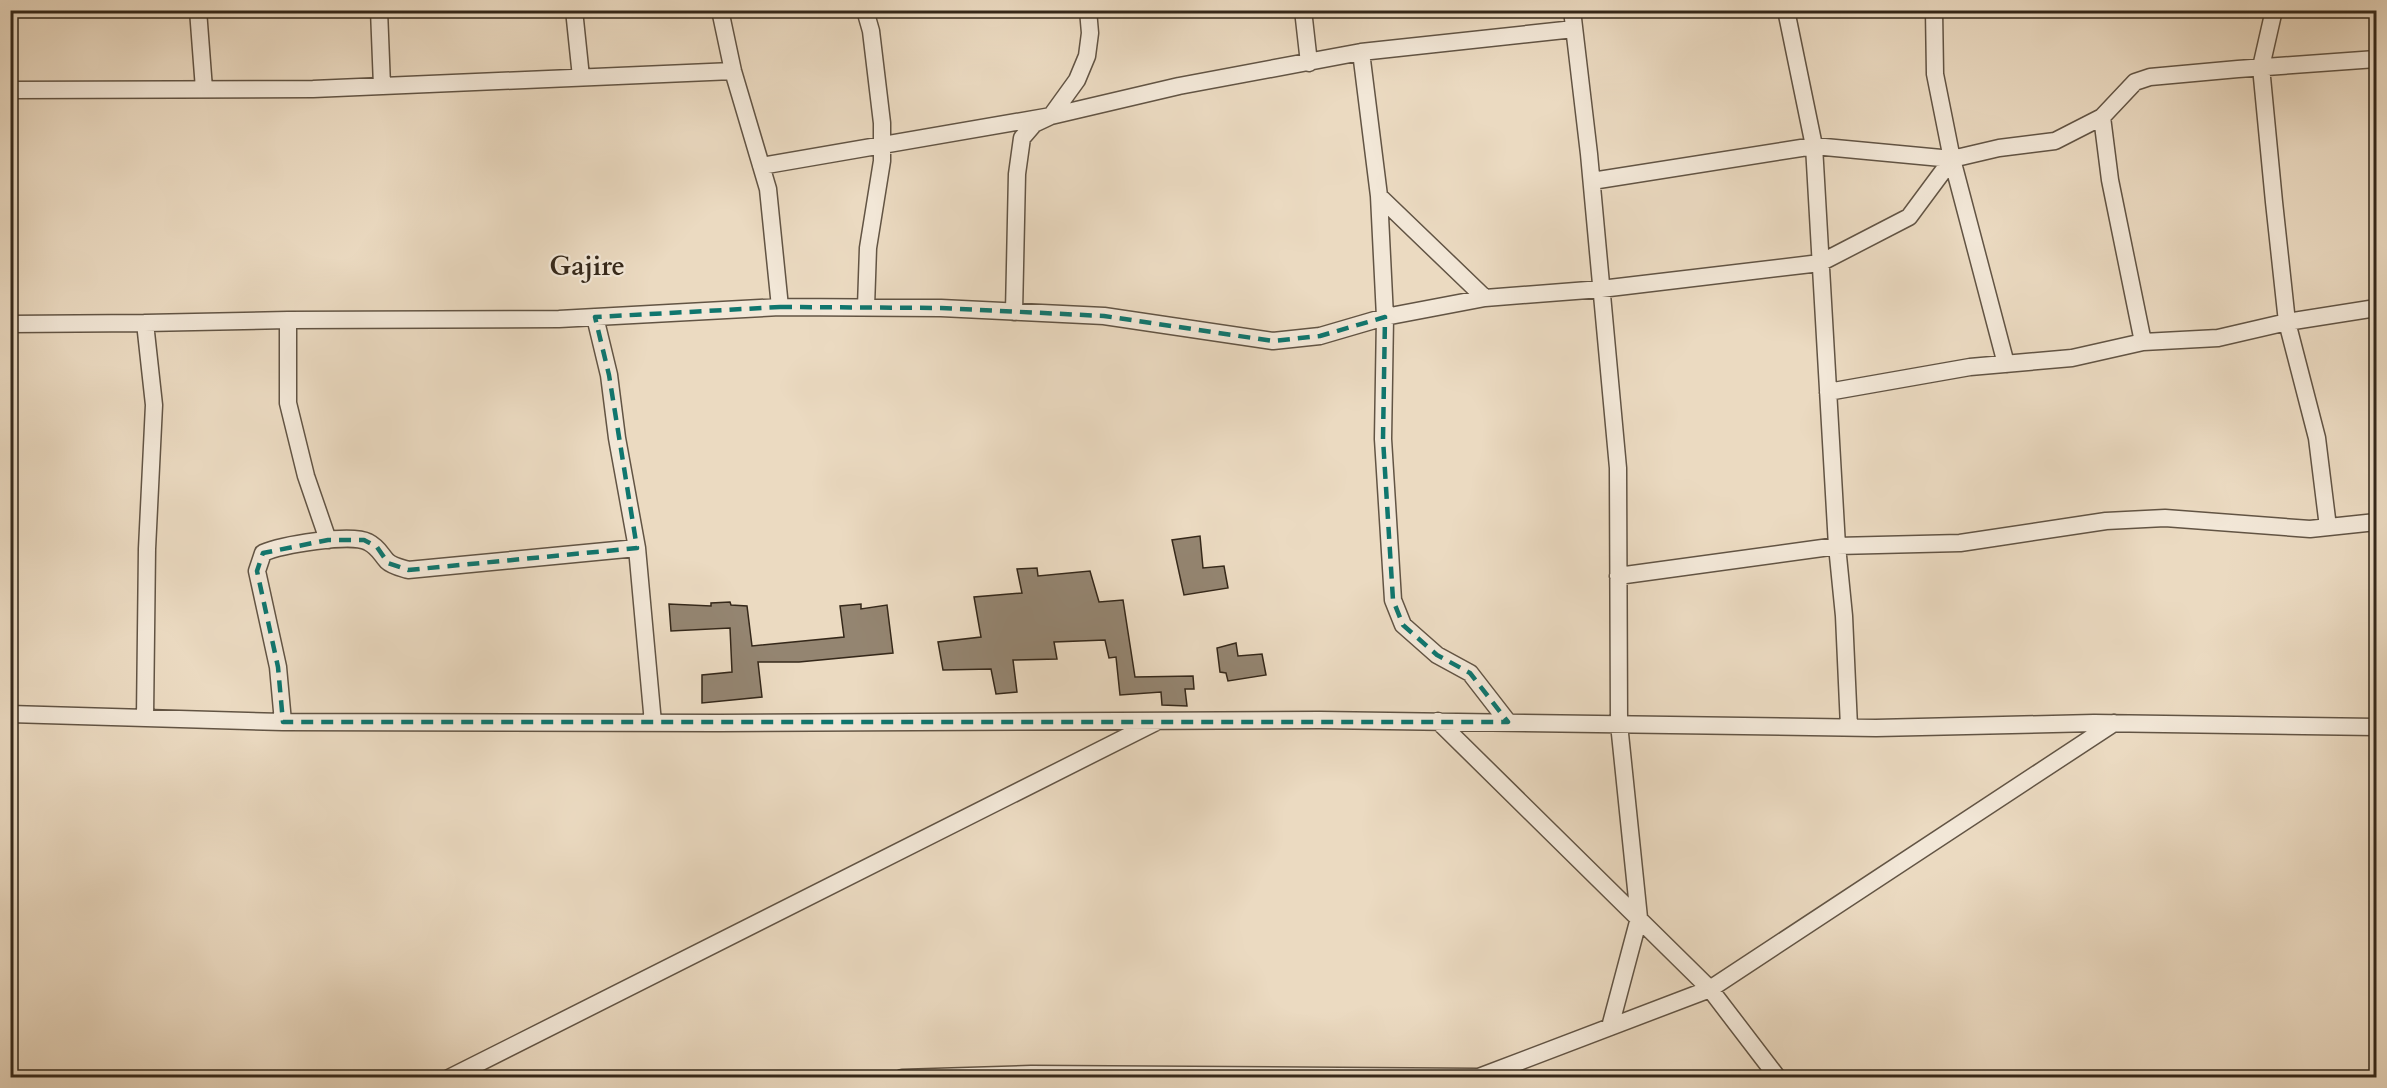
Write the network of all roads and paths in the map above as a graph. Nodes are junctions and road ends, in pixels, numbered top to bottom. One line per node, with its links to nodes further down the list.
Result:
1 (198, 10): 20 (street)
2 (379, 10): 19 (street)
3 (574, 10): 18 (street)
4 (720, 10): 17 (street)
5 (865, 10): 24 (street)
6 (1088, 10): 22 (street)
7 (1304, 10): 15 (street)
8 (1572, 10): 12 (street)
9 (1786, 10): 25 (street)
10 (1934, 10): 26 (street)
11 (2274, 10): 16 (street)
12 (1574, 29): 13 (street); 28 (street)
13 (1361, 52): 15 (street); 29 (street)
14 (2376, 59): 16 (street)
15 (1309, 63): 22 (street)
16 (2261, 67): 23 (street); 40 (street)
17 (733, 71): 18 (street); 27 (street)
18 (581, 77): 19 (street)
19 (382, 86): 20 (street)
20 (204, 89): 21 (street)
21 (10, 90)
22 (1051, 116): 24 (street); 36 (street)
23 (2102, 117): 26 (street); 43 (street)
24 (882, 146): 27 (street); 34 (street)
25 (1814, 146): 26 (street); 28 (street); 30 (street)
26 (1952, 159): 30 (street); 44 (street)
27 (761, 166): 33 (street)
28 (1592, 181): 31 (street)
29 (1379, 196): 32 (street); 38 (street)
30 (1820, 263): 31 (street); 45 (street)
31 (1601, 289): 32 (street); 51 (street)
32 (1485, 298): 38 (street)
33 (780, 307): 34 (street); 37 (street)
34 (866, 307): 36 (street)
35 (2376, 308): 40 (street)
36 (1014, 312): 38 (street)
37 (595, 317): 39 (street); 50 (street)
38 (1385, 317): 57 (street)
39 (288, 320): 41 (street); 48 (street)
40 (2287, 322): 43 (street); 47 (street)
41 (145, 323): 42 (street); 53 (street)
42 (10, 324)
43 (2143, 342): 44 (street)
44 (2006, 364): 45 (street)
45 (1828, 392): 49 (street)
46 (2376, 522): 47 (street)
47 (2328, 527): 49 (street)
48 (328, 540): 50 (street); 55 (street)
49 (1837, 546): 51 (street); 61 (street)
50 (637, 548): 58 (street)
51 (1618, 576): 60 (street)
52 (10, 714): 53 (street)
53 (145, 717): 55 (street)
54 (1160, 721): 56 (street); 58 (street); 66 (street)
55 (283, 722): 58 (street)
56 (1438, 722): 57 (street); 63 (street)
57 (1508, 722): 60 (street)
58 (653, 723)
59 (2114, 723): 61 (street); 62 (street); 64 (street)
60 (1619, 724): 61 (street); 63 (street)
61 (1849, 727)
62 (2376, 727)
63 (1639, 918): 64 (street); 65 (street)
64 (1710, 989): 65 (street); 68 (street)
65 (1610, 1027): 67 (street)
66 (449, 1077)
67 (902, 1077)
68 (1778, 1077)

